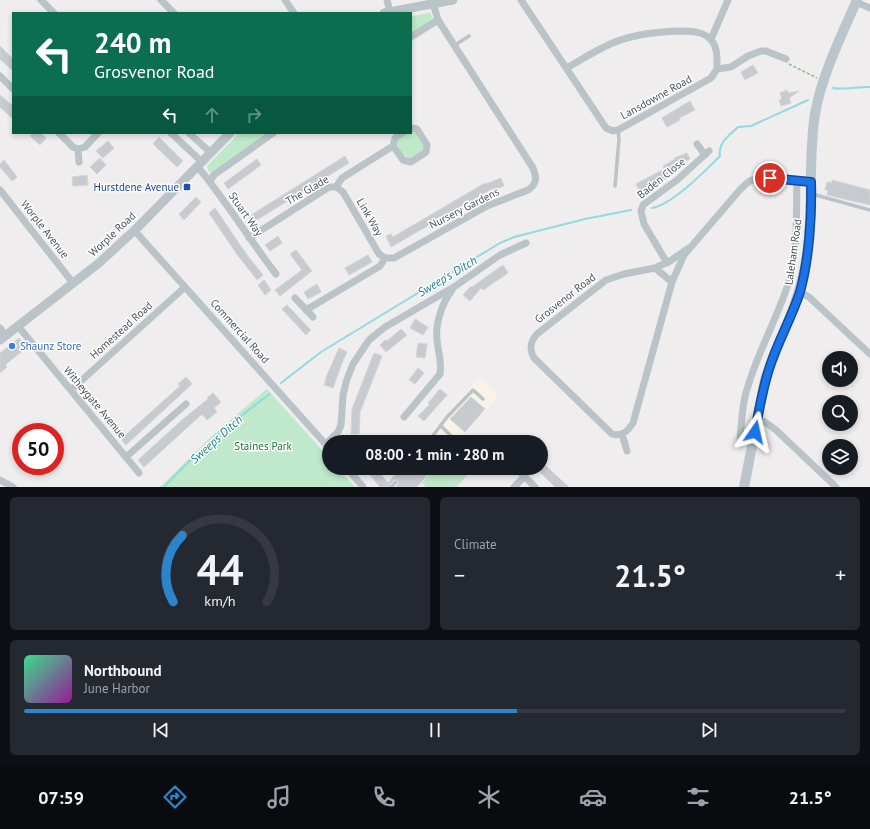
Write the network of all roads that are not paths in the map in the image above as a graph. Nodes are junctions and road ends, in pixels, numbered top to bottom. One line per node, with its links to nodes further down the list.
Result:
1 (41, 0): 11 (street)
2 (161, 0): 12 (street)
3 (285, 0): 13 (street)
4 (387, 0): 14 (street)
5 (453, 0): 9 (street)
6 (522, 0): 21 (street, Lansdowne Road)
7 (728, 0): 18 (street)
8 (856, 1): 10 (street); 42 (main road, Laleham Road)
9 (433, 3): 14 (street); 15 (street, Nursery Gardens)
10 (870, 8)
11 (53, 12)
12 (173, 12)
13 (293, 12)
14 (387, 12)
15 (438, 20): 16 (street); 19 (street, Nursery Gardens)
16 (412, 36)
17 (469, 36): 19 (lane)
18 (711, 39): 21 (street); 22 (street)
19 (455, 45): 54 (street, Nursery Gardens)
20 (786, 59): 22 (street, Lansdowne Road)
21 (567, 68): 26 (street, Lansdowne Road)
22 (717, 69): 26 (street, Lansdowne Road)
23 (0, 76): 24 (street)
24 (12, 88)
25 (412, 128): 35 (street)
26 (618, 130): 43 (lane)
27 (60, 134): 36 (street)
28 (97, 134): 36 (street)
29 (172, 134): 39 (street)
30 (190, 134): 37 (street)
31 (229, 134): 37 (street, Worple Road)
32 (272, 134): 40 (street)
33 (401, 134): 35 (street, The Glade)
34 (697, 144): 55 (street, Baden Close)
35 (393, 146): 44 (street, The Glade)
36 (78, 149): 38 (street)
37 (211, 153): 39 (street, Worple Road)
38 (79, 162)
39 (200, 165): 40 (street, Stuart Way); 48 (street, Worple Road)
40 (210, 181): 49 (street, Stuart Way)
41 (797, 181): 42 (street, Grosvenor Road); 52 (street, Grosvenor Road); 83 (street, Laleham Road)
42 (811, 182): 46 (main road, Laleham Road)
43 (615, 186)
44 (336, 187): 49 (street, The Glade); 54 (street, Link Way)
45 (0, 190): 59 (street, Worple Avenue)
46 (811, 194): 47 (lane); 62 (main road, Laleham Road)
47 (870, 210)
48 (134, 230): 59 (street, Worple Road); 60 (street, Commercial Road)
49 (249, 238): 57 (street, Stuart Way)
50 (526, 243): 51 (street)
51 (518, 246): 53 (street); 61 (street)
52 (689, 248): 55 (street, Grosvenor Road); 58 (street, Grosvenor Road)
53 (522, 254)
54 (385, 258): 65 (street, Nursery Gardens)
55 (667, 262): 56 (street, Grosvenor Road)
56 (655, 268): 58 (street); 78 (street, Grosvenor Road)
57 (276, 274)
58 (672, 282): 78 (street, Grosvenor Road)
59 (74, 283): 68 (street, Worple Road)
60 (185, 287): 72 (street, Homestead Road); 82 (street, Commercial Road)
61 (454, 287): 64 (street); 66 (street)
62 (800, 292): 71 (street); 76 (main road, Laleham Road)
63 (295, 298): 65 (street)
64 (422, 306): 66 (street); 79 (street)
65 (306, 310): 67 (street)
66 (440, 315): 75 (street)
67 (313, 317)
68 (18, 326): 70 (street, Worple Road); 72 (street, Witheygate Avenue)
69 (0, 328): 70 (street)
70 (3, 338)
71 (870, 354)
72 (71, 390): 85 (street, Witheygate Avenue)
73 (483, 399): 77 (lane)
74 (186, 404): 85 (street)
75 (404, 417)
76 (757, 420): 83 (main road, Laleham Road); 97 (street)
77 (440, 426): 80 (lane); 81 (lane)
78 (622, 434): 84 (street)
79 (336, 435)
80 (433, 435)
81 (451, 435)
82 (322, 440)
83 (753, 443): 96 (main road, Laleham Road)
84 (627, 451)
85 (126, 457): 86 (street, Witheygate Avenue)
86 (139, 473)
87 (353, 475): 92 (street)
88 (524, 477): 94 (street); 95 (street)
89 (0, 480): 91 (street)
90 (396, 482): 93 (lane)
91 (13, 487)
92 (364, 487)
93 (391, 487)
94 (514, 487)
95 (535, 487)
96 (744, 487)
97 (836, 487)

